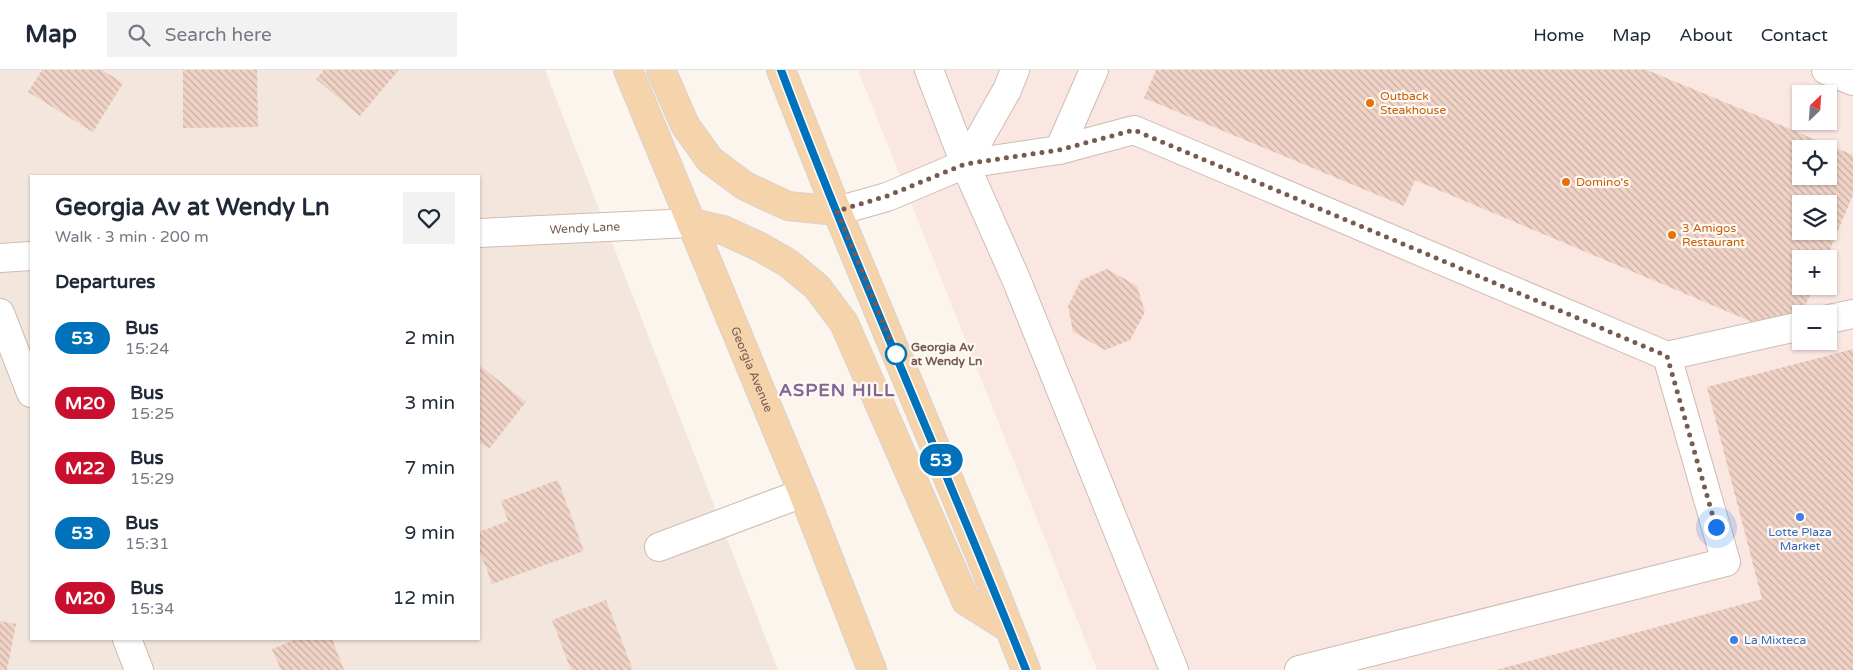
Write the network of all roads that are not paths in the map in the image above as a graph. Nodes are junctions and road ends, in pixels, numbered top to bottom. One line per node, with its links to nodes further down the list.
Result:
1 (628, 70): 12 (main road, Georgia Avenue)
2 (661, 70): 11 (main road)
3 (781, 70): 11 (main road)
4 (928, 70): 10 (street)
5 (1016, 70): 10 (street)
6 (1094, 70): 9 (street)
7 (1826, 70): 8 (street)
8 (1853, 81)
9 (1059, 150): 10 (street); 20 (street)
10 (965, 164): 11 (street); 29 (street)
11 (837, 211): 24 (main road)
12 (691, 223): 13 (street, Wendy Lane); 22 (main road, Georgia Avenue); 24 (main road)
13 (480, 233)
14 (30, 256): 15 (street)
15 (0, 258)
16 (0, 313): 21 (street)
17 (1853, 314): 18 (street)
18 (1837, 317)
19 (1792, 328): 20 (street)
20 (1667, 356): 30 (street)
21 (30, 390)
22 (803, 493): 23 (street); 27 (main road, Georgia Avenue)
23 (659, 547)
24 (1009, 628): 28 (main road)
25 (127, 640): 26 (street)
26 (139, 670)
27 (872, 670)
28 (1026, 670)
29 (1174, 670)
30 (1299, 670)

